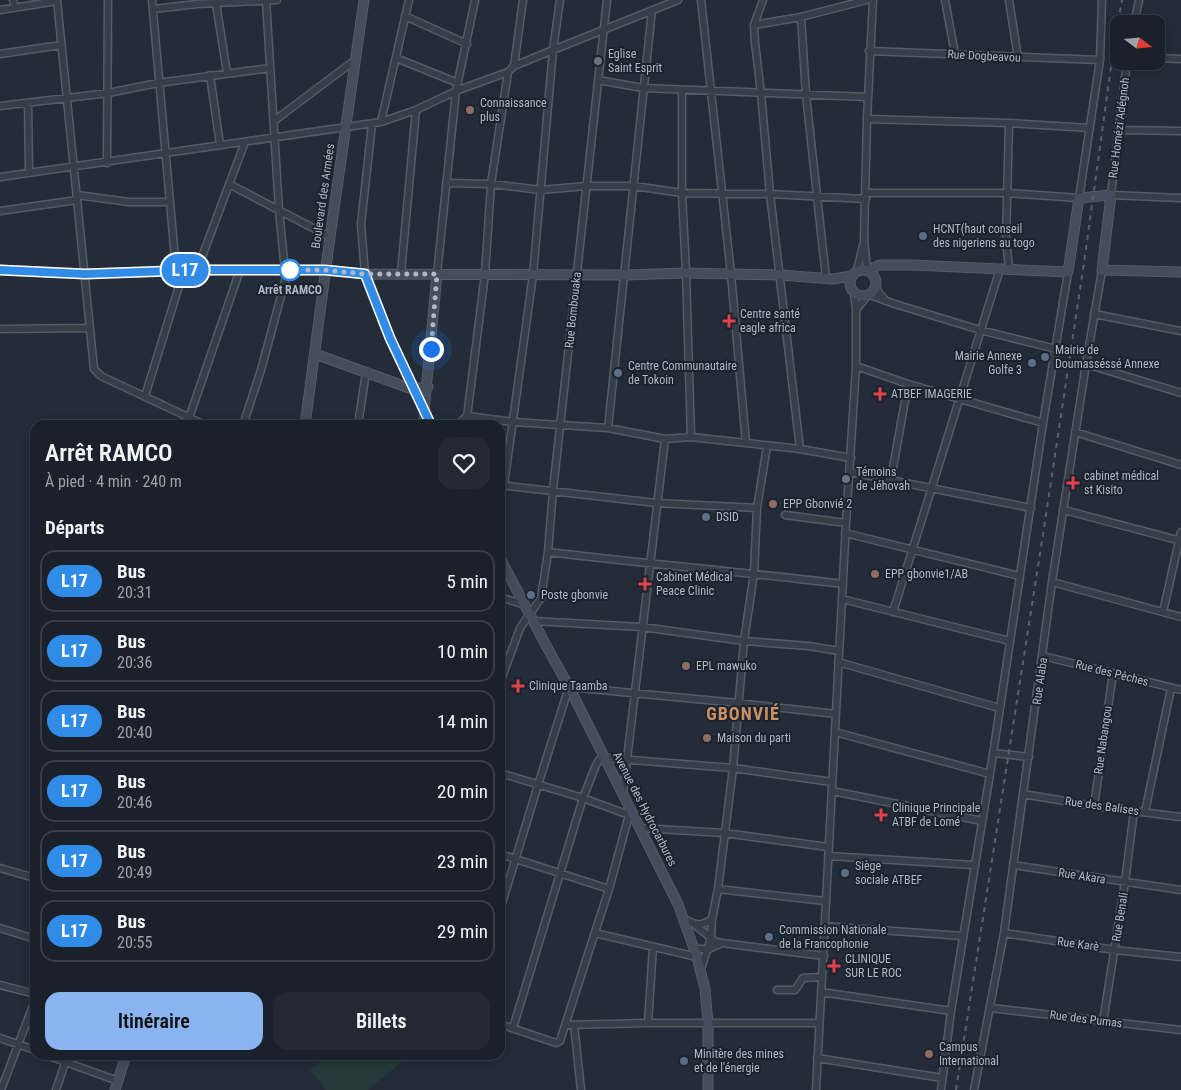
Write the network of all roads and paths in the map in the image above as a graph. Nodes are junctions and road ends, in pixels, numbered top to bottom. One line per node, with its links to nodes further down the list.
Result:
1 (13, 0): 25 (street)
2 (57, 0): 25 (street); 35 (street)
3 (108, 0): 59 (street)
4 (152, 0): 26 (street)
5 (266, 0): 6 (street); 22 (street); 47 (street)
6 (277, 0)
7 (364, 0): 44 (main road, Boulevard des Armées)
8 (409, 0): 30 (street)
9 (475, 0): 34 (street)
10 (523, 0): 46 (street)
11 (560, 0): 36 (street)
12 (607, 0): 33 (street, Rue Bombouaka)
13 (678, 0): 28 (street)
14 (701, 0): 58 (street)
15 (763, 0): 32 (street)
16 (868, 0): 31 (street)
17 (873, 0): 37 (street)
18 (946, 0): 39 (street)
19 (1009, 0): 41 (street)
20 (1102, 0): 45 (street)
21 (1139, 0): 29 (street)
22 (231, 1): 24 (street)
23 (196, 2): 24 (street); 26 (street)
24 (216, 3): 50 (street)
25 (15, 8): 27 (street)
26 (153, 9): 53 (street)
27 (0, 10)
28 (652, 10): 33 (street); 55 (street)
29 (1136, 15)
30 (406, 16): 34 (street); 40 (street)
31 (801, 17): 32 (street); 61 (street)
32 (754, 24): 60 (street)
33 (602, 31): 36 (street); 52 (street, Rue Bombouaka)
34 (467, 44): 54 (street)
35 (61, 45): 38 (street); 63 (street)
36 (553, 50): 46 (street); 89 (street)
37 (869, 51): 39 (street, Rue Dogbeavou); 62 (street)
38 (0, 54)
39 (955, 54): 41 (street, Rue Dogbeavou)
40 (396, 58): 54 (street); 69 (street)
41 (1018, 58): 45 (street, Rue Dogbeavou)
42 (1165, 58): 43 (street)
43 (1181, 59)
44 (355, 60): 68 (street); 72 (main road, Boulevard des Armées)
45 (1100, 60): 73 (street)
46 (514, 66): 49 (street)
47 (270, 68): 50 (street); 68 (street)
48 (1126, 70): 74 (street, Rue Homézi Adégnoh)
49 (508, 72): 57 (street); 86 (street)
50 (227, 73): 51 (street)
51 (210, 75): 53 (street); 78 (street)
52 (598, 80): 55 (street); 87 (street, Rue Bombouaka)
53 (158, 83): 59 (street); 79 (street)
54 (458, 83): 57 (street)
55 (643, 88): 56 (street); 88 (street)
56 (682, 90): 58 (street); 90 (street)
57 (456, 91): 66 (street); 84 (street)
58 (712, 91): 60 (street); 91 (street)
59 (108, 93): 63 (street); 80 (street)
60 (761, 93): 61 (street); 93 (street)
61 (806, 95): 62 (street); 95 (street)
62 (868, 97): 67 (street)
63 (66, 98): 64 (street); 81 (street)
64 (28, 103): 65 (street); 82 (street)
65 (0, 106)
66 (416, 110): 69 (street); 119 (street)
67 (867, 119): 70 (street); 96 (street)
68 (274, 121): 76 (street)
69 (381, 122): 71 (street)
70 (1008, 123): 73 (street); 92 (street)
71 (372, 124): 72 (street); 118 (street)
72 (345, 128): 76 (street); 103 (main road, Boulevard des Armées)
73 (1090, 128): 98 (street)
74 (1118, 130): 75 (street); 94 (street, Rue Homézi Adégnoh)
75 (1181, 131)
76 (275, 138): 77 (street); 101 (street)
77 (245, 142): 78 (street); 85 (street)
78 (220, 145): 79 (street)
79 (165, 153): 80 (street); 100 (street)
80 (107, 162): 81 (street)
81 (74, 166): 82 (street); 97 (street)
82 (29, 173): 83 (street)
83 (0, 177)
84 (446, 183): 86 (street); 120 (street)
85 (229, 184): 101 (street); 108 (street)
86 (491, 184): 89 (street); 121 (street)
87 (586, 186): 88 (street); 89 (street); 122 (street, Rue Bombouaka)
88 (634, 186): 90 (street); 126 (street)
89 (541, 190): 125 (street)
90 (682, 193): 91 (street); 116 (street)
91 (722, 193): 93 (street); 123 (street)
92 (1007, 193): 96 (street); 98 (street); 105 (street)
93 (770, 194): 95 (street); 124 (street)
94 (1111, 195): 98 (main road); 99 (street); 111 (main road)
95 (818, 196): 96 (street); 127 (street)
96 (866, 196): 113 (street)
97 (77, 197): 100 (street); 102 (street); 117 (street)
98 (1079, 198): 114 (main road)
99 (1181, 198)
100 (169, 202): 107 (street)
101 (279, 210): 103 (street); 112 (street)
102 (0, 211)
103 (330, 237): 110 (main road, Boulevard des Armées)
104 (892, 265): 105 (main road); 113 (main road); 128 (main road)
105 (1004, 269): 114 (main road); 136 (street)
106 (0, 270): 117 (main road)
107 (180, 270): 108 (main road); 117 (main road); 147 (street)
108 (197, 270): 109 (main road)
109 (240, 270): 112 (main road); 151 (street)
110 (325, 270): 112 (main road); 118 (main road); 139 (main road, Boulevard des Armées)
111 (1102, 270): 115 (main road); 133 (street, Rue Alaba)
112 (287, 271): 153 (street)
113 (861, 272): 127 (main road); 128 (main road); 129 (main road)
114 (1068, 272): 138 (street)
115 (1181, 272)
116 (686, 273): 123 (main road); 126 (main road); 167 (street)
117 (85, 274): 134 (street)
118 (365, 274): 119 (main road); 145 (main road)
119 (400, 274): 120 (main road)
120 (437, 274): 121 (main road); 144 (main road)
121 (485, 274): 125 (main road); 150 (street)
122 (577, 274): 125 (main road); 126 (main road); 164 (street, Rue Bombouaka)
123 (732, 274): 124 (main road); 169 (street)
124 (781, 274): 127 (main road); 171 (street)
125 (533, 275): 162 (street)
126 (625, 275): 165 (street)
127 (829, 278): 129 (main road)
128 (876, 285): 130 (main road); 131 (street)
129 (852, 291): 130 (main road); 132 (street)
130 (868, 295): 131 (street); 132 (street)
131 (887, 301): 136 (street)
132 (856, 310): 141 (street)
133 (1094, 314): 137 (street); 140 (street, Rue Alaba)
134 (90, 328): 135 (street); 147 (street)
135 (0, 329)
136 (980, 330): 138 (street); 148 (street)
137 (1181, 331)
138 (1056, 349): 163 (street)
139 (314, 354): 142 (main road); 154 (main road, Boulevard des Armées)
140 (1086, 364): 146 (street); 166 (street, Rue Alaba)
141 (856, 366): 143 (street); 172 (street)
142 (366, 372): 145 (main road); 155 (street)
143 (908, 384): 148 (street); 176 (street)
144 (428, 387): 145 (main road); 149 (main road)
145 (412, 389): 149 (main road)
146 (1181, 393)
147 (145, 396): 151 (street)
148 (959, 399): 163 (street); 178 (street)
149 (424, 412): 156 (street); 157 (main road)
150 (467, 416): 158 (street); 159 (street); 160 (street)
151 (189, 418): 152 (street)
152 (194, 420)
153 (244, 420)
154 (306, 420)
155 (359, 420)
156 (423, 420)
157 (428, 420)
158 (463, 420)
159 (467, 420)
160 (498, 420)
161 (505, 421): 162 (street)
162 (513, 422): 164 (street); 174 (street)
163 (1043, 423): 182 (street)
164 (561, 424): 165 (street); 179 (street, Rue Bombouaka)
165 (608, 428): 168 (street)
166 (1076, 432): 173 (street); 183 (street, Rue Alaba)
167 (690, 437): 168 (street); 169 (street)
168 (664, 439): 180 (street)
169 (746, 443): 170 (street)
170 (767, 446): 171 (street); 181 (street)
171 (800, 449): 172 (street)
172 (851, 458): 175 (street)
173 (1181, 465)
174 (505, 468)
175 (850, 472): 176 (street); 185 (street)
176 (891, 480): 178 (street)
177 (505, 485): 179 (street)
178 (931, 489): 182 (street); 189 (street)
179 (553, 490): 180 (street); 190 (street, Rue Bombouaka)
180 (656, 503): 181 (street); 191 (street)
181 (757, 508): 193 (street)
182 (1031, 508): 194 (street)
183 (1064, 510): 188 (street); 195 (street, Rue Alaba)
184 (785, 515): 185 (street)
185 (846, 523): 187 (street)
186 (1181, 532): 188 (street)
187 (846, 533): 189 (street); 196 (street)
188 (1180, 540): 201 (street)
189 (912, 551): 194 (street); 200 (street)
190 (548, 552): 191 (street); 203 (street, Rue Bombouaka)
191 (650, 564): 193 (street); 204 (street)
192 (505, 567): 199 (main road, Avenue des Hydrocarbures)
193 (754, 573): 196 (street); 205 (street)
194 (1019, 576): 206 (street)
195 (1052, 582): 201 (street); 208 (street, Rue Alaba)
196 (843, 584): 198 (street)
197 (505, 599): 199 (street)
198 (842, 599): 200 (street); 207 (street)
199 (525, 605): 203 (main road, Avenue des Hydrocarbures)
200 (893, 612): 206 (street)
201 (1163, 612): 202 (street)
202 (1181, 617)
203 (532, 618): 204 (street); 210 (street, Rue Bombouaka); 212 (main road, Avenue des Hydrocarbures)
204 (642, 627): 205 (street); 215 (street)
205 (744, 641): 207 (street); 216 (street)
206 (1010, 641): 217 (street)
207 (839, 651): 209 (street)
208 (1043, 656): 211 (street, Rue des Pêches); 221 (street, Rue Alaba)
209 (838, 662): 217 (street); 218 (street)
210 (505, 668)
211 (1113, 674): 213 (street, Rue des Pêches); 233 (street, Rue Nabangou)
212 (569, 687): 215 (street); 222 (main road, Avenue des Hydrocarbures); 228 (street)
213 (1171, 688): 214 (street, Rue des Pêches); 235 (street)
214 (1181, 690)
215 (635, 693): 216 (street); 223 (street)
216 (738, 703): 218 (street); 224 (street)
217 (999, 708): 220 (street)
218 (836, 714): 219 (street)
219 (835, 732): 225 (street); 227 (street)
220 (993, 752): 221 (street); 225 (street)
221 (1029, 757): 231 (street, Rue Alaba)
222 (605, 758): 223 (street); 230 (main road, Avenue des Hydrocarbures); 232 (street)
223 (628, 761): 224 (street); 230 (street)
224 (733, 768): 227 (street); 240 (street)
225 (990, 774): 238 (street)
226 (505, 775): 228 (street)
227 (832, 782): 229 (street)
228 (538, 785): 232 (street); 244 (street)
229 (832, 791): 238 (street); 241 (street)
230 (623, 794): 236 (main road, Avenue des Hydrocarbures)
231 (1023, 794): 233 (street, Rue des Balises); 246 (street, Rue Alaba)
232 (583, 798): 236 (street); 248 (street)
233 (1094, 806): 234 (street, Rue des Balises)
234 (1134, 812): 235 (street, Rue des Balises); 250 (street, Rue Benali)
235 (1145, 812): 237 (street, Rue des Balises)
236 (630, 813): 239 (main road, Avenue des Hydrocarbures); 251 (street)
237 (1181, 817)
238 (982, 821): 245 (street)
239 (641, 828): 240 (street); 256 (main road, Avenue des Hydrocarbures)
240 (724, 833): 241 (street); 252 (street)
241 (828, 847): 243 (street)
242 (505, 856): 244 (street)
243 (828, 856): 245 (street); 255 (street)
244 (516, 859): 248 (street); 254 (street)
245 (974, 865): 263 (street)
246 (1013, 865): 250 (street, Rue Akara); 262 (street, Rue Alaba)
247 (0, 868): 249 (street)
248 (561, 873): 251 (street); 289 (street)
249 (30, 877)
250 (1125, 882): 253 (street, Rue Akara); 269 (street, Rue Benali)
251 (608, 888): 261 (street)
252 (718, 889): 255 (street); 257 (street)
253 (1181, 890)
254 (505, 894)
255 (825, 901): 259 (street)
256 (684, 919): 258 (street); 270 (main road, Avenue des Hydrocarbures)
257 (712, 919): 258 (street); 265 (street)
258 (695, 925): 265 (street)
259 (824, 926): 263 (street); 271 (street)
260 (0, 928): 264 (street)
261 (595, 933): 267 (street); 286 (street)
262 (1004, 933): 269 (street, Rue Karè); 279 (street, Rue Alaba)
263 (963, 936): 280 (street)
264 (30, 937)
265 (711, 938): 266 (street); 268 (street)
266 (722, 943): 268 (street); 271 (street)
267 (653, 947): 270 (street); 283 (street)
268 (707, 949): 270 (street); 273 (street)
269 (1115, 950): 272 (street, Rue Karè); 282 (street, Rue Benali)
270 (695, 953): 273 (main road, Avenue des Hydrocarbures)
271 (824, 956): 274 (street)
272 (1181, 957)
273 (701, 970): 284 (main road, Avenue des Hydrocarbures)
274 (822, 977): 276 (street); 277 (street)
275 (0, 985): 278 (street)
276 (777, 990)
277 (820, 992): 280 (street); 285 (street)
278 (30, 993)
279 (991, 1008): 282 (street, Rue des Pumas); 307 (street, Rue Alaba)
280 (951, 1011): 298 (street)
281 (30, 1014): 292 (street)
282 (1103, 1022): 290 (street, Rue des Pumas)
283 (648, 1023): 284 (street); 287 (street)
284 (708, 1023): 285 (street); 304 (main road, Avenue des Hydrocarbures)
285 (819, 1023): 294 (street)
286 (566, 1025): 287 (street); 289 (street)
287 (574, 1025): 303 (street)
288 (505, 1026): 289 (street)
289 (513, 1028)
290 (1181, 1030)
291 (0, 1038): 292 (street)
292 (19, 1044): 293 (street); 300 (street)
293 (30, 1048)
294 (817, 1058): 298 (street); 305 (street)
295 (58, 1060): 297 (street)
296 (124, 1060): 299 (main road)
297 (65, 1063): 299 (street); 301 (street)
298 (942, 1078): 306 (street)
299 (118, 1081): 302 (main road)
300 (1, 1090)
301 (56, 1090)
302 (115, 1090)
303 (581, 1090)
304 (708, 1090)
305 (816, 1090)
306 (941, 1090)
307 (974, 1090)

